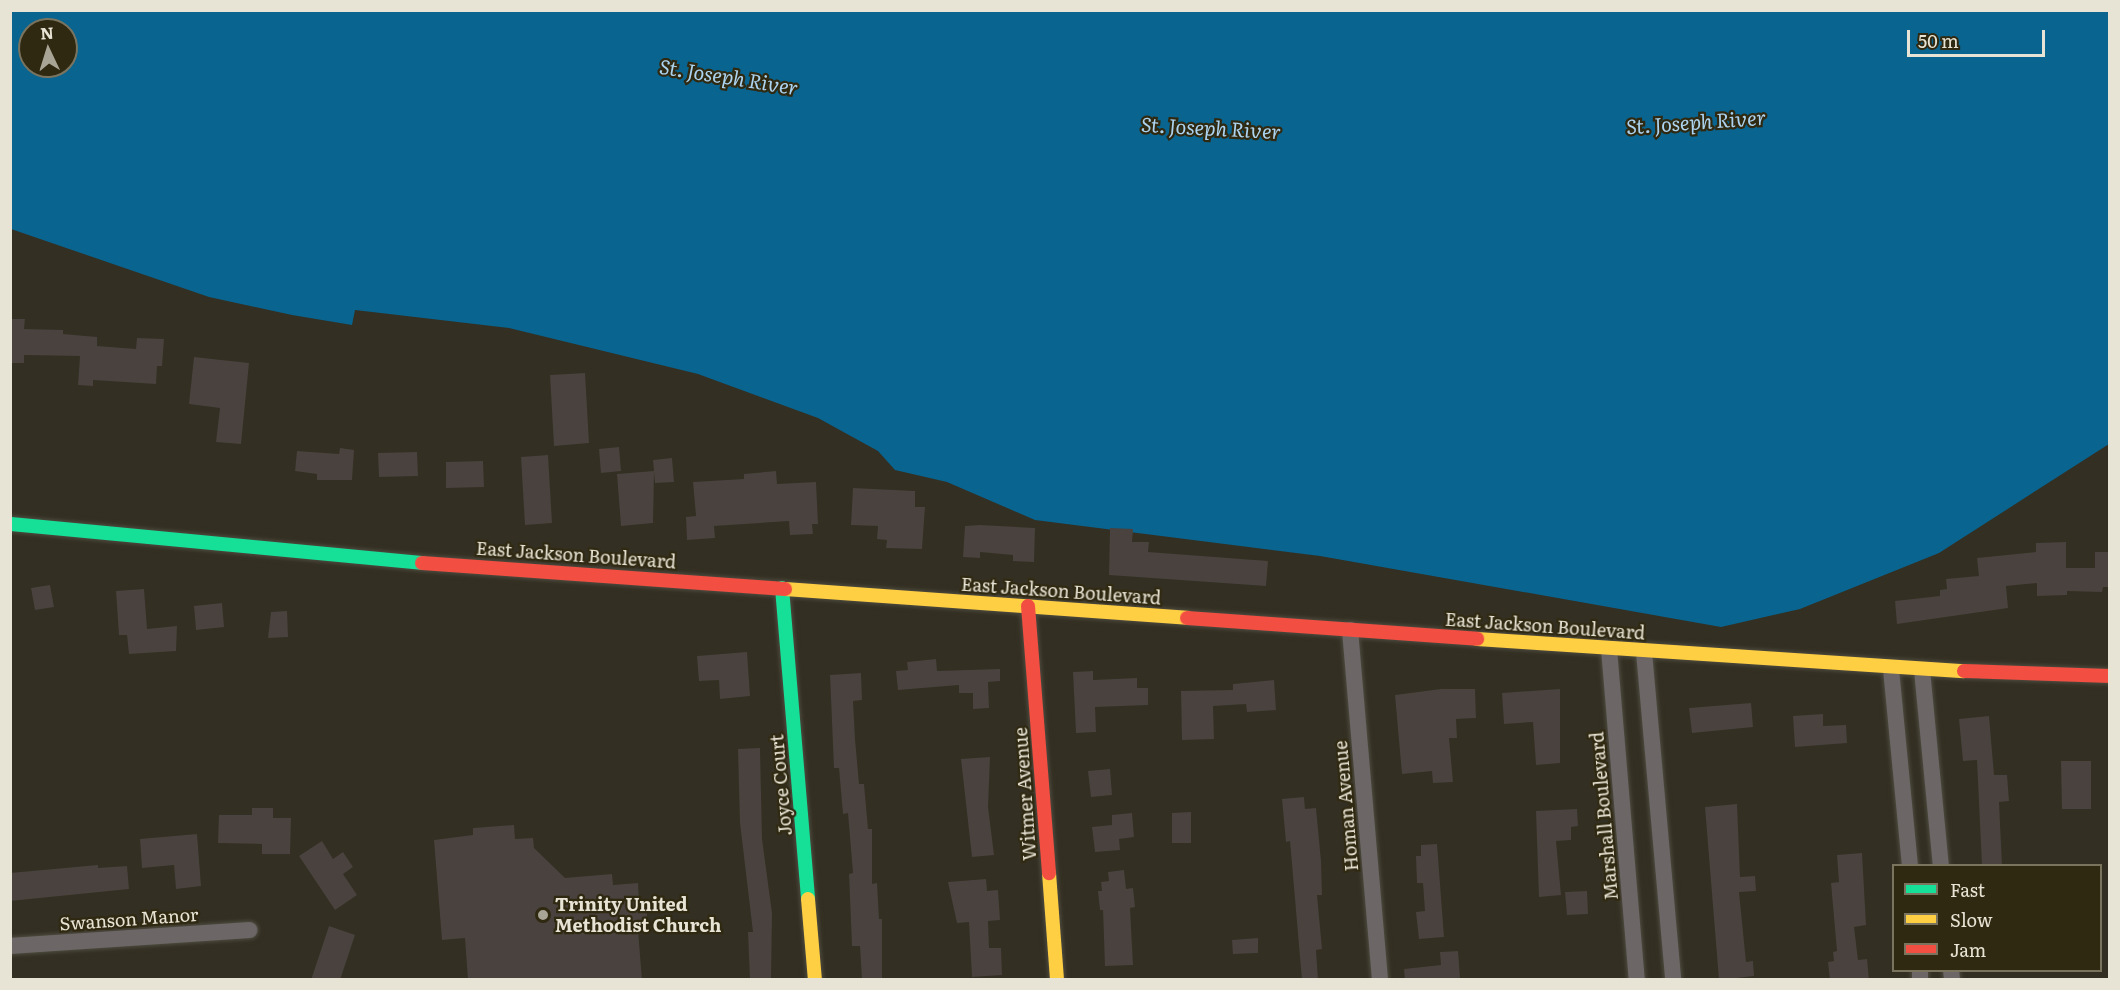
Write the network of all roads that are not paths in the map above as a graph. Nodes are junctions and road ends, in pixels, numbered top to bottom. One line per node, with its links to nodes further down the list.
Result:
1 (10, 524): 2 (main road, East Jackson Boulevard)
2 (782, 588): 3 (main road, East Jackson Boulevard); 14 (main road, Joyce Court)
3 (1028, 606): 4 (main road, East Jackson Boulevard); 15 (main road, Witmer Avenue)
4 (1350, 630): 5 (main road, East Jackson Boulevard); 16 (street, Homan Avenue)
5 (1609, 649): 6 (main road, East Jackson Boulevard); 17 (street, Marshall Boulevard)
6 (1644, 652): 7 (main road, East Jackson Boulevard); 18 (street)
7 (1891, 669): 8 (main road, East Jackson Boulevard); 10 (street)
8 (1922, 670): 9 (main road, East Jackson Boulevard); 11 (street)
9 (2109, 676)
10 (1910, 864)
11 (1941, 864)
12 (249, 930): 13 (street, Swanson Manor)
13 (10, 946)
14 (815, 980)
15 (1057, 980)
16 (1380, 980)
17 (1637, 980)
18 (1673, 980)

